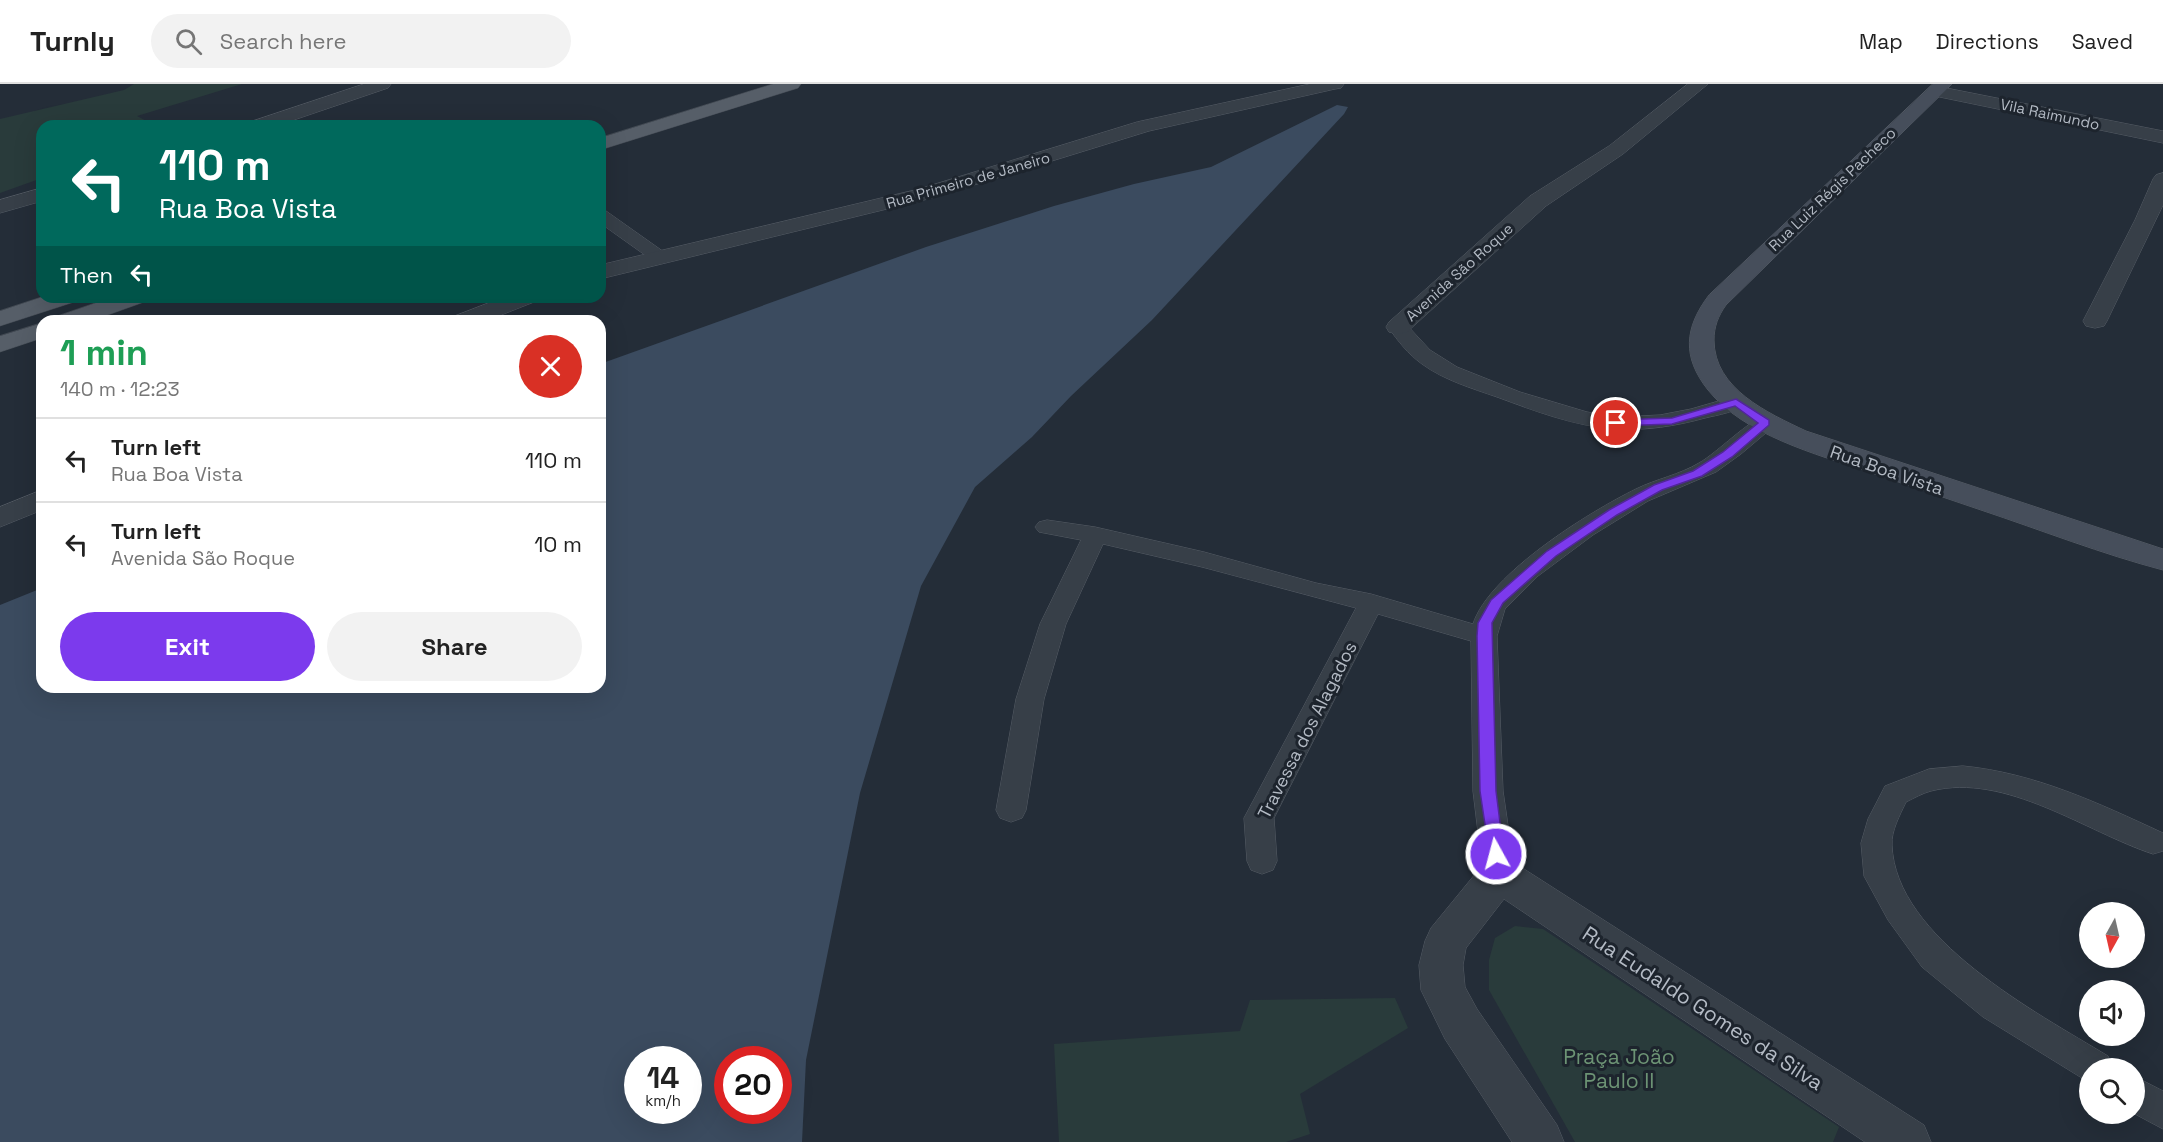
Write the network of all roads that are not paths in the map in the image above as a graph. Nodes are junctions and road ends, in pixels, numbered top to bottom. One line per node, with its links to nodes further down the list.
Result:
1 (382, 84): 7 (street)
2 (736, 84): 8 (main road)
3 (792, 84): 10 (main road)
4 (1335, 84): 15 (street, Rua Primeiro de Janeiro)
5 (1699, 84): 25 (street, Avenida São Roque)
6 (1940, 87): 9 (street, Vila Raimundo); 17 (main road, Rua Luiz Régis Pacheco)
7 (275, 120)
8 (606, 124)
9 (2163, 137)
10 (606, 142)
11 (2163, 179): 24 (street)
12 (36, 196): 13 (street)
13 (0, 207)
14 (606, 219): 15 (lane)
15 (658, 256): 16 (street, Rua Primeiro de Janeiro)
16 (606, 270)
17 (1723, 295): 28 (main road, Rua Boa Vista)
18 (48, 303): 23 (main road)
19 (119, 303): 21 (main road)
20 (510, 303): 22 (street)
21 (84, 315)
22 (480, 315)
23 (0, 319)
24 (2095, 321)
25 (1398, 327): 28 (lane, Avenida São Roque)
26 (36, 332): 27 (main road)
27 (0, 344)
28 (1736, 402): 29 (main road, Rua Boa Vista)
29 (1765, 422): 34 (main road, Rua Boa Vista); 36 (lane)
30 (36, 502): 31 (street)
31 (0, 518)
32 (1047, 527): 33 (lane)
33 (1095, 535): 35 (lane); 37 (lane)
34 (2163, 560)
35 (1371, 603): 36 (lane); 39 (lane, Travessa dos Alagados)
36 (1484, 636): 40 (lane)
37 (1011, 810)
38 (2154, 843): 41 (lane)
39 (1262, 861)
40 (1499, 874): 44 (street, Rua Eudaldo Gomes da Silva); 45 (street)
41 (2079, 1058)
42 (2145, 1100): 43 (lane)
43 (2163, 1111)
44 (1896, 1139)
45 (1540, 1142)

